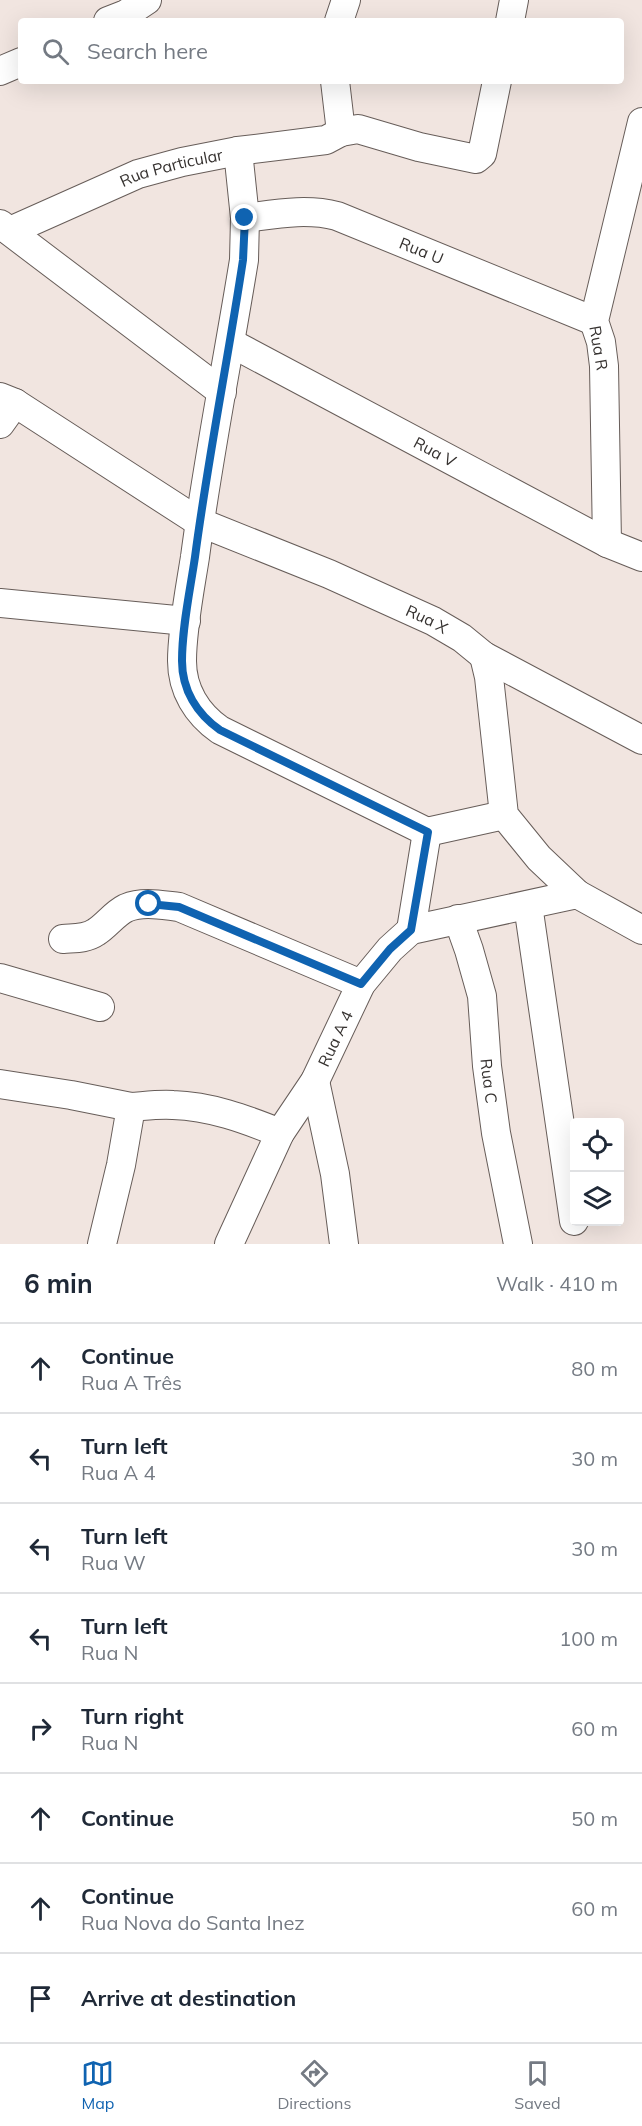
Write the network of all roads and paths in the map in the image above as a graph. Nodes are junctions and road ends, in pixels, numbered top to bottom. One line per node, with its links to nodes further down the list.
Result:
1 (147, 0): 4 (street)
2 (346, 0): 5 (street)
3 (514, 0): 6 (street)
4 (116, 18)
5 (340, 18)
6 (511, 18)
7 (18, 63): 8 (street)
8 (0, 71)
9 (335, 84): 12 (street)
10 (496, 84): 12 (street)
11 (642, 122): 16 (street, Rua R)
12 (341, 132): 13 (street, Rua Particular)
13 (238, 151): 14 (street); 15 (street, Rua Particular)
14 (245, 218): 16 (street, Rua U); 17 (street)
15 (5, 227): 18 (street)
16 (594, 321): 21 (street, Rua R)
17 (231, 343): 18 (street); 21 (street, Rua V)
18 (222, 392): 20 (street)
19 (5, 408): 20 (street, Rua X)
20 (200, 522): 24 (street); 25 (street, Rua X)
21 (607, 543): 22 (street, Rua V)
22 (642, 557)
23 (0, 603): 24 (street)
24 (186, 621): 28 (street)
25 (484, 656): 26 (street, Rua X); 27 (street)
26 (642, 740)
27 (504, 815): 28 (street); 29 (street)
28 (428, 832): 32 (street)
29 (577, 894): 30 (street, Rua A 4); 33 (street)
30 (528, 905): 31 (street, Rua A 4); 42 (street)
31 (458, 919): 32 (street, Rua A 4); 47 (street, Rua C)
32 (411, 930): 36 (street, Rua A 4)
33 (642, 930)
34 (63, 939): 36 (street)
35 (0, 978): 37 (street)
36 (361, 984): 38 (street, Rua A 4)
37 (100, 1007)
38 (315, 1081): 41 (street, Rua A 4); 46 (street)
39 (0, 1084): 40 (street)
40 (131, 1107): 41 (street); 44 (street)
41 (280, 1133): 45 (street, Rua A 4)
42 (570, 1194)
43 (575, 1226): 48 (street)
44 (102, 1244)
45 (229, 1244)
46 (344, 1244)
47 (518, 1244)
48 (578, 1244)

